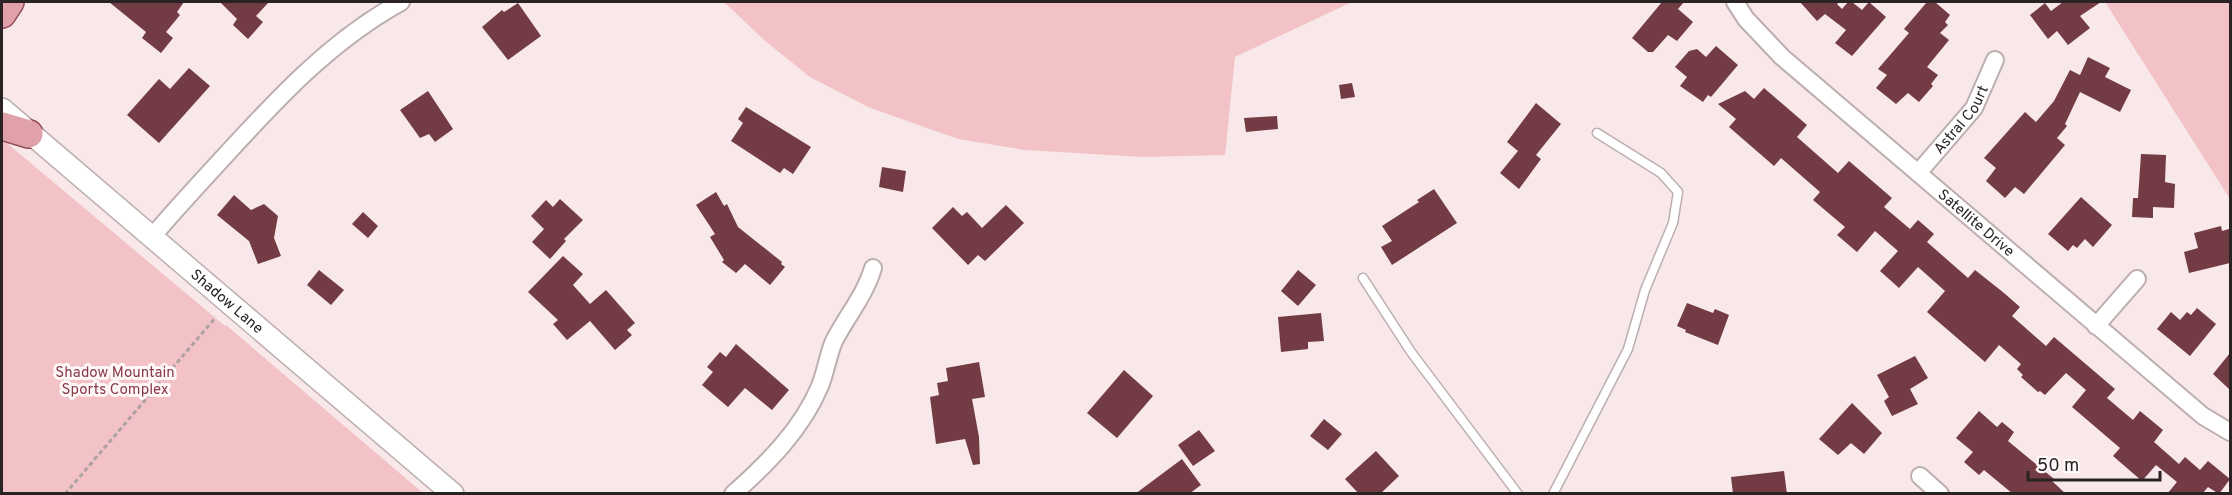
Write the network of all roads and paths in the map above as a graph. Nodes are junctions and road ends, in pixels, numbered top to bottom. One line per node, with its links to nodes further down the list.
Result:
1 (10, 2): 4 (main road)
2 (401, 2): 11 (street)
3 (1735, 2): 10 (street, Satellite Drive)
4 (2, 14)
5 (1995, 60): 10 (street, Astral Court)
6 (2, 109): 9 (street, Shadow Lane)
7 (2, 126): 9 (main road)
8 (1597, 133): 23 (lane)
9 (29, 134): 11 (street, Shadow Lane)
10 (1918, 173): 16 (street, Satellite Drive)
11 (151, 238): 20 (street, Shadow Lane)
12 (873, 268): 21 (street)
13 (1363, 278): 22 (lane)
14 (2137, 279): 16 (street)
15 (216, 317): 19 (path)
16 (2096, 326): 17 (street, Satellite Drive)
17 (2230, 432)
18 (1920, 476): 24 (street)
19 (65, 494)
20 (453, 494)
21 (733, 494)
22 (1518, 494)
23 (1553, 494)
24 (1940, 494)

